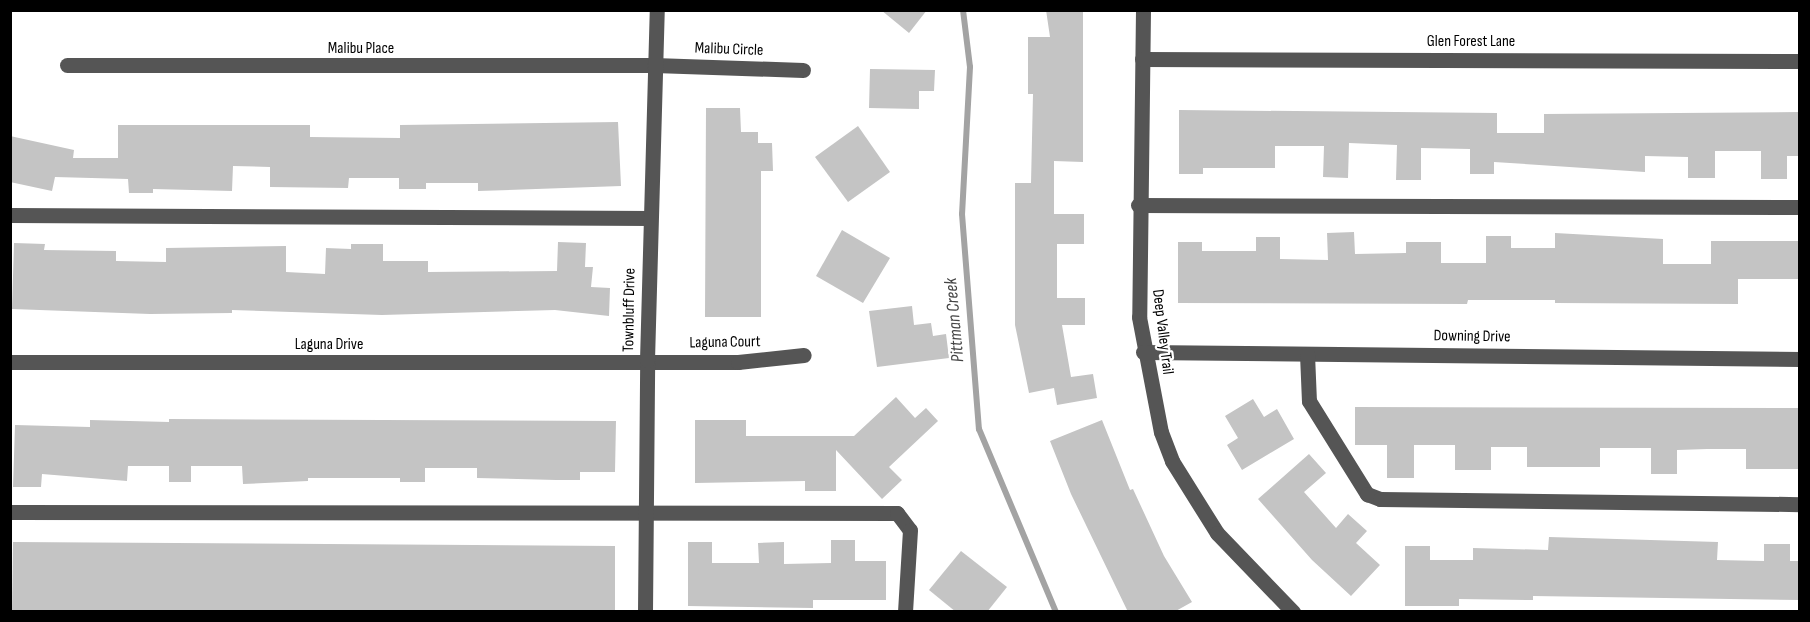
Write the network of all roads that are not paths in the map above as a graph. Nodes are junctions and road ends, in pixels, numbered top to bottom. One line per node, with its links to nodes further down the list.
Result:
1 (657, 10): 6 (street, Townbluff Drive)
2 (1143, 10): 3 (street, Deep Valley Trail)
3 (1142, 59): 4 (street, Glen Forest Lane); 8 (street, Deep Valley Trail)
4 (1800, 61)
5 (67, 65): 6 (street, Malibu Place)
6 (654, 65): 7 (street, Malibu Circle); 11 (street, Townbluff Drive)
7 (803, 70)
8 (1138, 205): 9 (street); 12 (street, Deep Valley Trail)
9 (1800, 207)
10 (10, 215): 11 (street)
11 (650, 218): 16 (street, Townbluff Drive)
12 (1143, 352): 13 (street, Downing Drive); 23 (street, Deep Valley Trail)
13 (1307, 354): 15 (street, Downing Drive); 18 (street)
14 (804, 355): 16 (street, Laguna Court)
15 (1800, 358)
16 (647, 360): 17 (street, Laguna Drive); 20 (street, Townbluff Drive)
17 (10, 362)
18 (1800, 504)
19 (10, 512): 20 (street)
20 (646, 514): 21 (street, Townbluff Drive); 22 (street)
21 (645, 612)
22 (905, 612)
23 (1293, 612)

